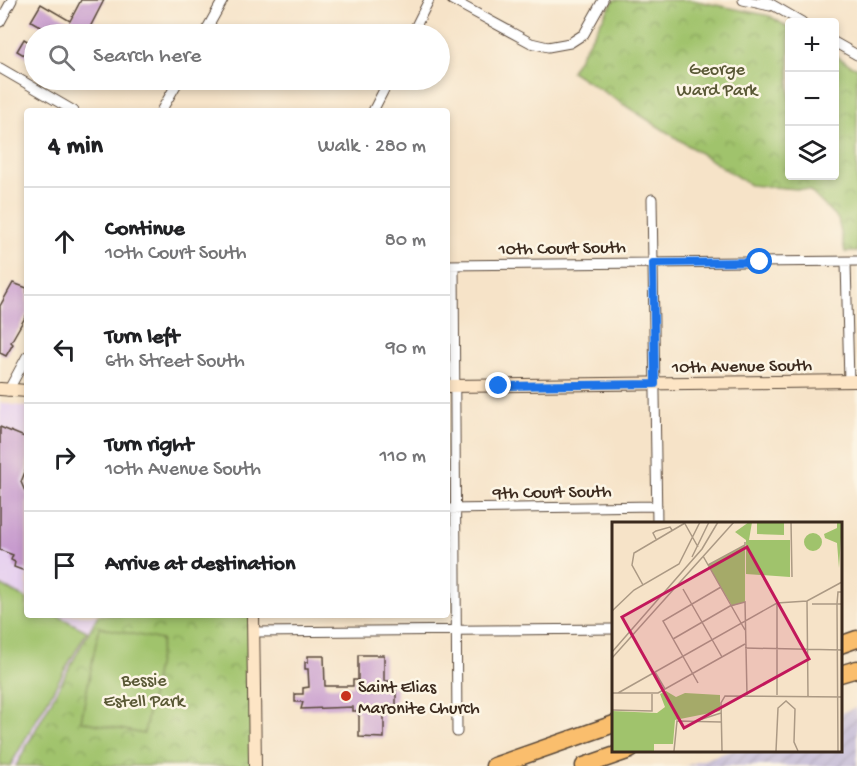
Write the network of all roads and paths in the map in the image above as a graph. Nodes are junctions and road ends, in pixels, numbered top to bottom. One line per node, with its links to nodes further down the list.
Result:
1 (12, 0): 10 (street)
2 (223, 0): 11 (street)
3 (429, 0): 12 (street)
4 (452, 0): 5 (street)
5 (603, 0)
6 (743, 0): 8 (street)
7 (764, 0): 8 (street)
8 (776, 7): 9 (street)
9 (795, 18)
10 (0, 22)
11 (210, 24)
12 (417, 24)
13 (839, 45): 14 (street)
14 (857, 55)
15 (0, 68): 16 (street)
16 (24, 82)
17 (38, 90): 20 (street)
18 (173, 90): 21 (street)
19 (384, 90): 22 (street)
20 (69, 108)
21 (163, 108)
22 (375, 108)
23 (652, 199): 26 (street)
24 (857, 261): 25 (street, 10th Court South)
25 (846, 262): 26 (street, 10th Court South); 29 (street)
26 (653, 263): 27 (street, 10th Court South); 30 (street)
27 (450, 265): 31 (street)
28 (24, 360): 32 (street)
29 (853, 382): 30 (street, 10th Avenue South)
30 (655, 384): 31 (street, 10th Avenue South); 34 (street)
31 (451, 386): 35 (street)
32 (4, 390): 33 (street)
33 (24, 391)
34 (657, 506): 35 (street, 9th Court South); 36 (street)
35 (451, 508): 39 (street)
36 (657, 522)
37 (254, 618): 40 (street)
38 (612, 628): 39 (street)
39 (456, 630): 40 (street); 46 (street)
40 (254, 632): 48 (street)
41 (857, 639): 42 (highway)
42 (842, 644)
43 (857, 669): 44 (highway)
44 (842, 674)
45 (612, 725): 49 (highway)
46 (457, 732)
47 (627, 751): 50 (highway)
48 (255, 766)
49 (494, 766)
50 (584, 766)

